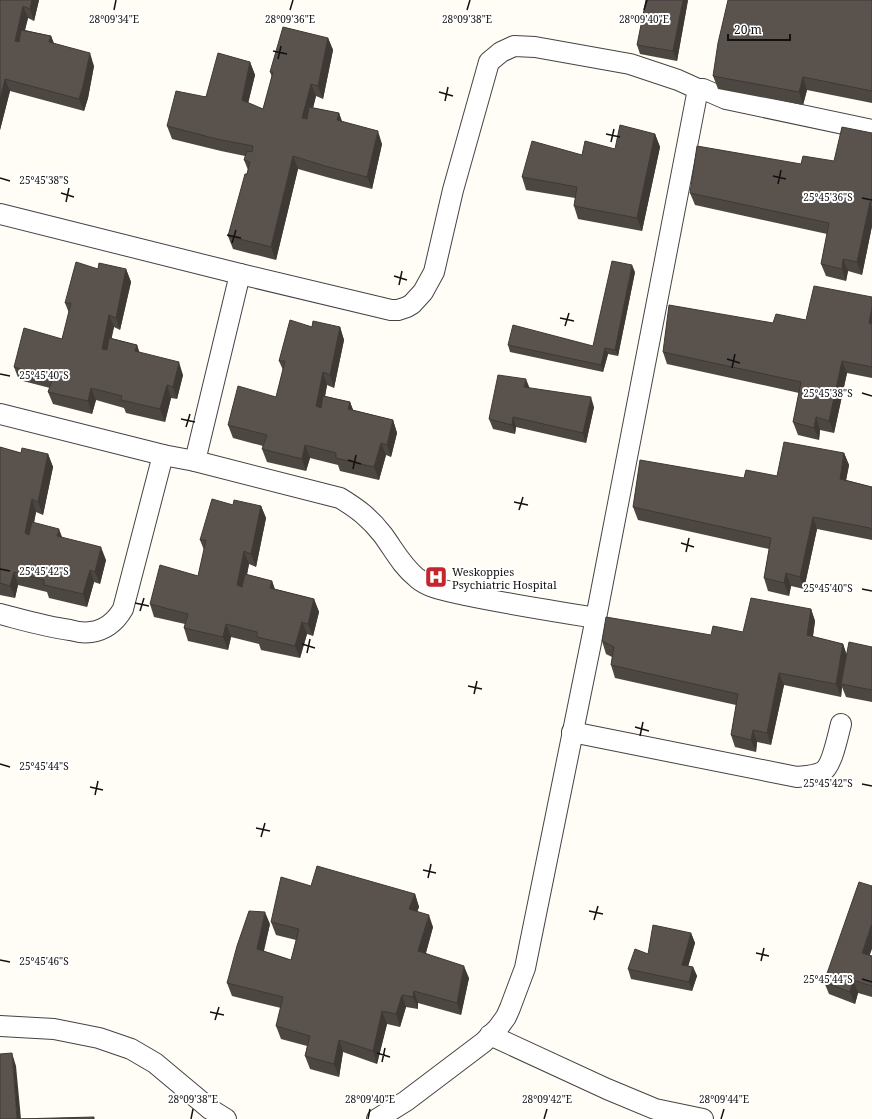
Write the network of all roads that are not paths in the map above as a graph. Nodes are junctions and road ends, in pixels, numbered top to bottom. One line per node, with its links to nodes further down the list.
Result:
1 (698, 89): 2 (street); 4 (street); 9 (street)
2 (872, 130)
3 (0, 214): 4 (street)
4 (240, 274): 7 (street)
5 (0, 414): 6 (street)
6 (163, 455): 7 (street); 8 (street)
7 (194, 461): 9 (street)
8 (0, 614)
9 (596, 618): 11 (street)
10 (840, 724): 11 (street)
11 (572, 732): 13 (street)
12 (0, 1026): 14 (street)
13 (490, 1035): 15 (street); 16 (street)
14 (226, 1119)
15 (377, 1119)
16 (703, 1119)

